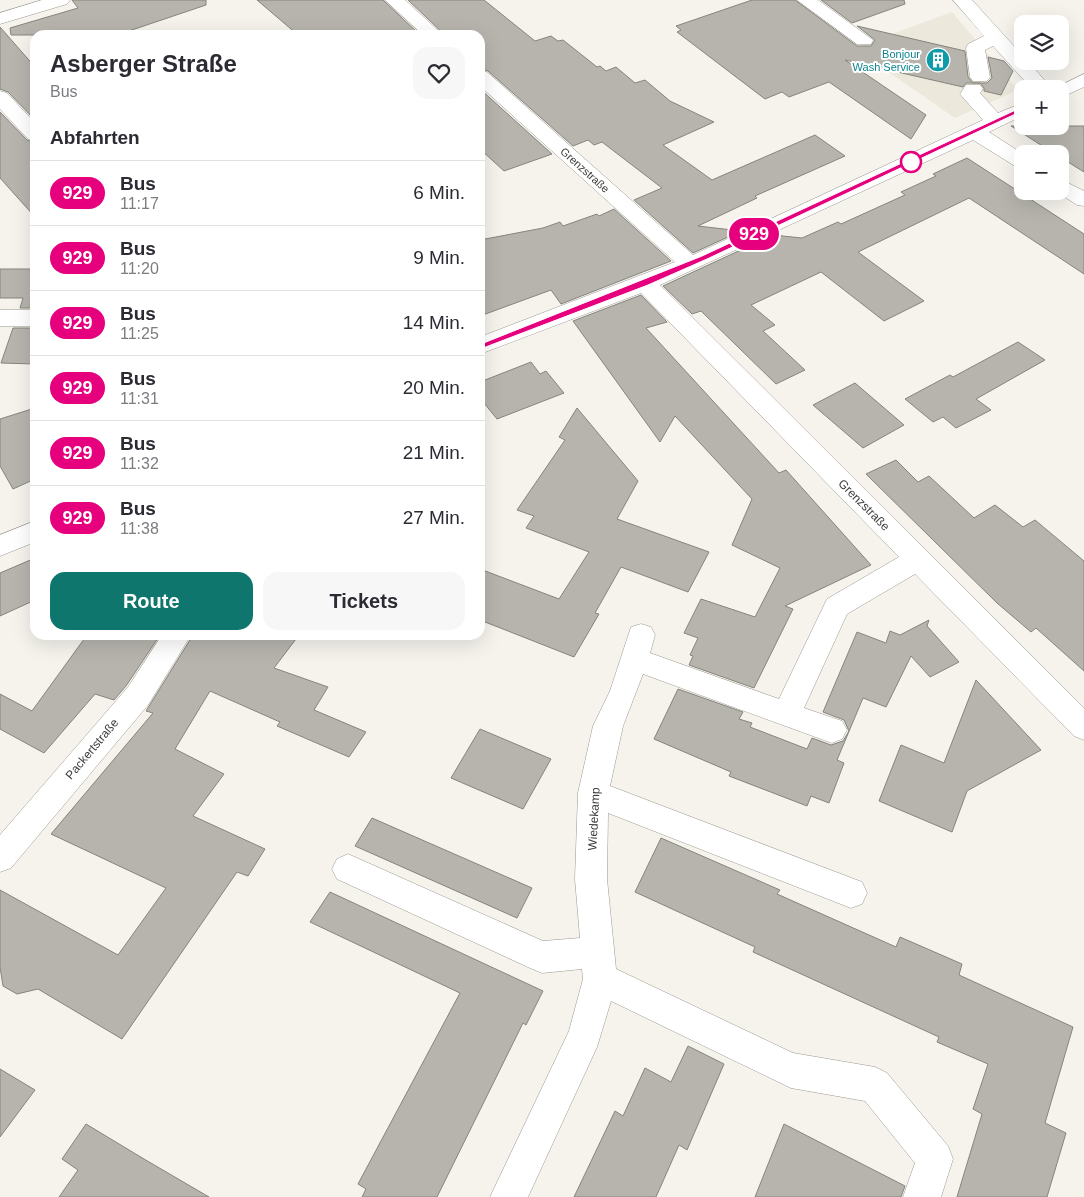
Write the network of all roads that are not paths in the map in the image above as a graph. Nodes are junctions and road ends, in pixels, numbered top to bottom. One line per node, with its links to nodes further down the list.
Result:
1 (61, 0): 5 (street)
2 (394, 0): 6 (street)
3 (806, 0): 8 (street)
4 (962, 0): 7 (street)
5 (0, 19)
6 (428, 30)
7 (996, 37): 10 (street); 15 (street)
8 (864, 40)
9 (485, 80): 21 (street, Grenzstraße)
10 (1035, 80)
11 (1084, 80): 12 (street)
12 (1069, 88)
13 (0, 98): 16 (street)
14 (1014, 113): 15 (street)
15 (996, 122): 17 (street)
16 (30, 130)
17 (974, 132): 18 (street); 21 (street)
18 (1014, 157)
19 (1069, 191): 20 (street)
20 (1084, 200)
21 (697, 260): 22 (street)
22 (645, 283): 25 (street); 28 (street, Grenzstraße)
23 (0, 318): 24 (street)
24 (30, 318)
25 (485, 344)
26 (30, 533): 27 (street)
27 (0, 546)
28 (918, 559): 30 (street); 31 (street, Grenzstraße)
29 (174, 640): 34 (street, Packertstraße)
30 (793, 700)
31 (1084, 727)
32 (832, 730): 33 (street, Wiedekamp)
33 (593, 793): 36 (street); 37 (street, Wiedekamp)
34 (0, 858)
35 (348, 869): 37 (street)
36 (851, 892)
37 (599, 965): 38 (street, Wiedekamp); 39 (street)
38 (510, 1197)
39 (922, 1197)

